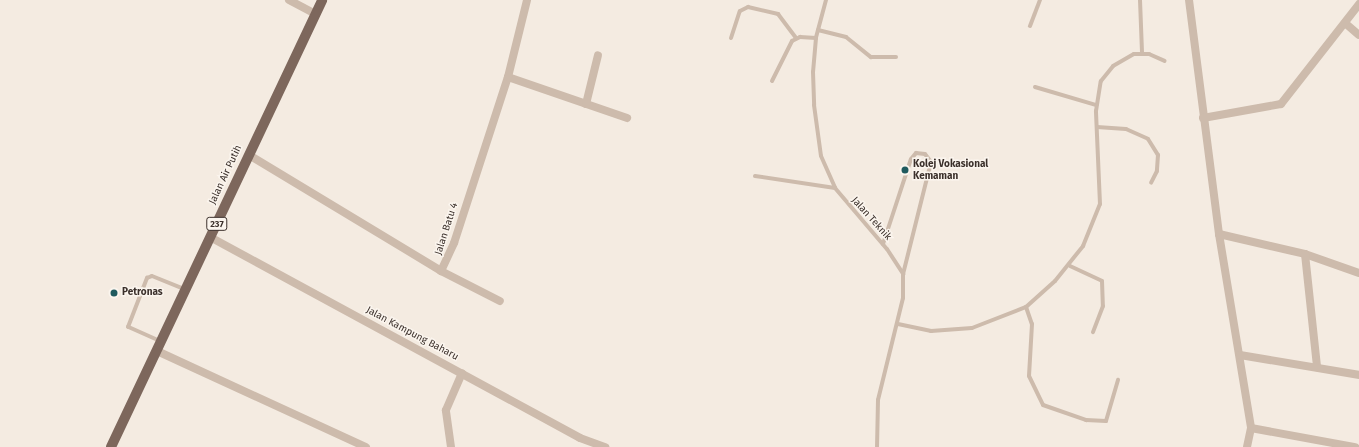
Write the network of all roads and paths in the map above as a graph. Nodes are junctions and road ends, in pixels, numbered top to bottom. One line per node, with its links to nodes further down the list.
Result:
1 (289, 0): 9 (street)
2 (322, 0): 9 (main road, Jalan Air Putih / 237)
3 (527, 0): 21 (street, Jalan Batu 4)
4 (826, 0): 12 (lane, Jalan Teknik)
5 (1040, 0): 11 (lane)
6 (1140, 0): 17 (lane)
7 (1189, 0): 27 (street)
8 (1359, 4): 10 (street)
9 (315, 14): 29 (main road, Jalan Air Putih / 237)
10 (1345, 23): 13 (street); 27 (street)
11 (1030, 26)
12 (818, 30): 16 (lane, Jalan Teknik); 19 (lane)
13 (1359, 35)
14 (730, 38): 15 (lane)
15 (796, 38): 16 (lane); 22 (lane)
16 (816, 38): 32 (lane, Jalan Teknik)
17 (1142, 53): 20 (lane); 25 (lane)
18 (598, 55): 24 (street)
19 (896, 57)
20 (1165, 61)
21 (508, 76): 24 (street); 38 (street, Jalan Batu 4)
22 (772, 81)
23 (1035, 87): 25 (lane)
24 (586, 104): 26 (street)
25 (1096, 105): 28 (lane)
26 (627, 118)
27 (1203, 118): 33 (street)
28 (1097, 127): 31 (lane); 37 (lane)
29 (249, 155): 34 (main road, Jalan Air Putih / 237); 38 (street, Jalan Batu 4)
30 (755, 176): 32 (lane)
31 (1151, 183)
32 (835, 188): 35 (lane, Jalan Teknik)
33 (1219, 234): 36 (street); 47 (street)
34 (210, 237): 41 (main road, Jalan Air Putih / 237); 49 (street, Jalan Kampung Baharu)
35 (883, 244): 40 (lane, Jalan Teknik); 40 (lane)
36 (1305, 254): 39 (street); 48 (street)
37 (1070, 266): 43 (lane); 45 (lane)
38 (441, 271): 42 (street)
39 (1359, 273)
40 (903, 274): 44 (lane)
41 (185, 289): 46 (main road, Jalan Air Putih / 237); 46 (lane)
42 (500, 301)
43 (1026, 307): 44 (lane); 51 (lane)
44 (898, 324): 57 (lane)
45 (1093, 332)
46 (159, 346): 53 (main road, Jalan Air Putih / 237); 54 (street)
47 (1240, 355): 48 (street); 52 (street)
48 (1317, 367): 50 (street)
49 (462, 373): 55 (street); 56 (street, Jalan Kampung Baharu)
50 (1359, 375)
51 (1118, 380)
52 (1251, 428): 58 (street); 59 (street)
53 (111, 447)
54 (366, 447)
55 (451, 447)
56 (605, 447)
57 (877, 447)
58 (1247, 447)
59 (1355, 447)

